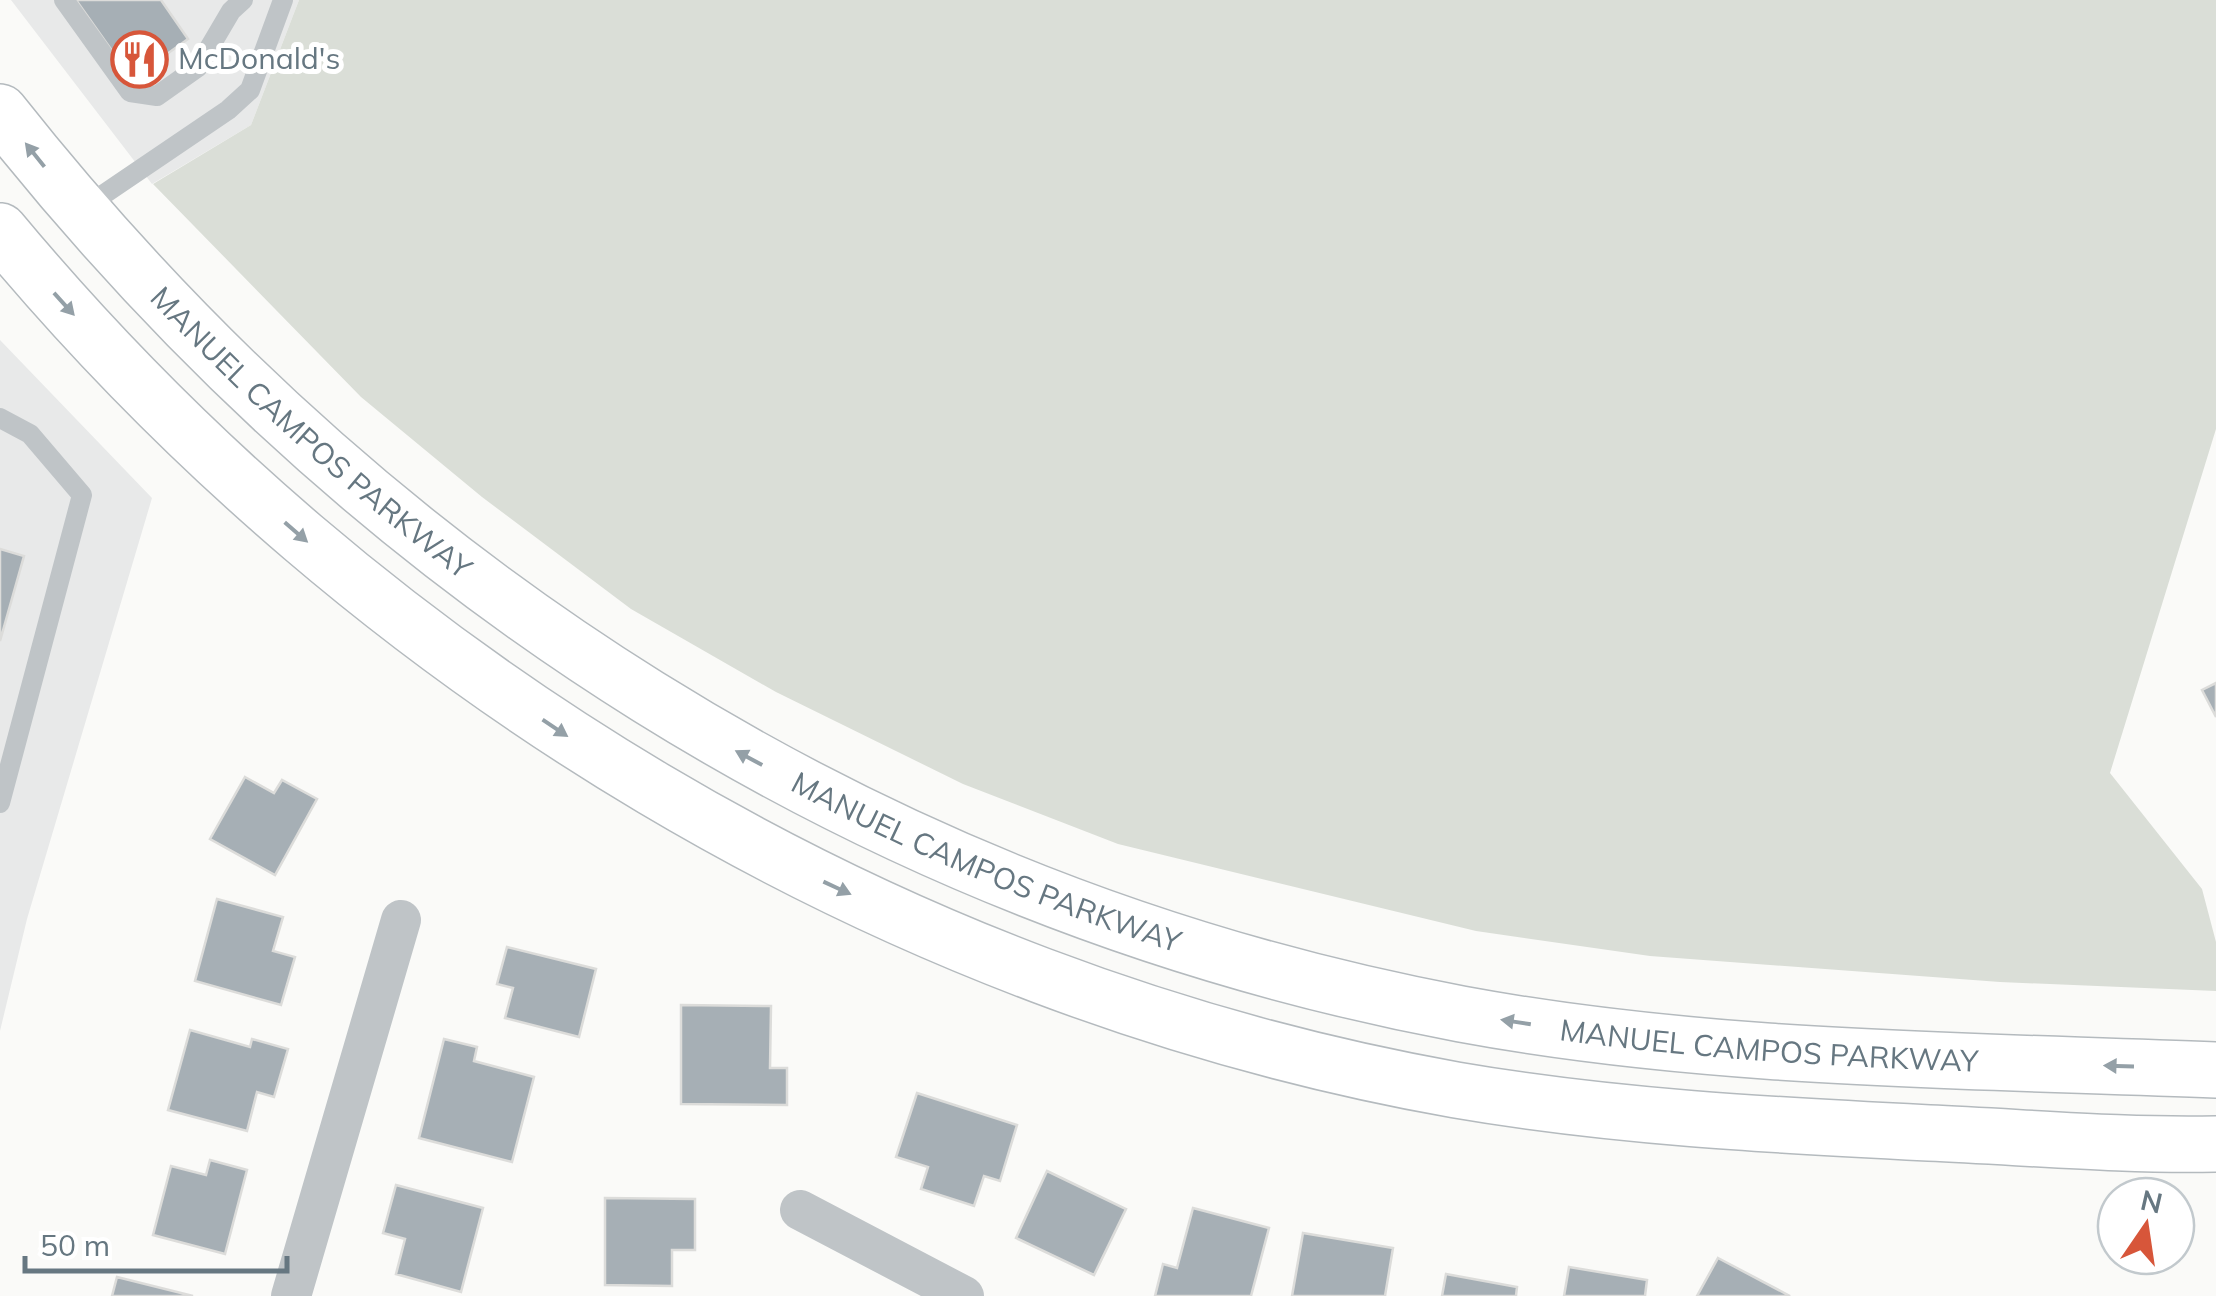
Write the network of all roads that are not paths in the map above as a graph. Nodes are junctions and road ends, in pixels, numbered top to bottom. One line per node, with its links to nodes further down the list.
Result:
1 (64, 0): 2 (lane)
2 (243, 0)
3 (255, 0): 4 (lane)
4 (280, 6): 6 (lane)
5 (0, 112): 6 (main road, MANUEL CAMPOS PARKWAY, one-way to 5)
6 (81, 211): 11 (main road, MANUEL CAMPOS PARKWAY, one-way to 6)
7 (0, 231): 12 (main road, one-way to 12)
8 (0, 418): 9 (lane)
9 (0, 804)
10 (401, 920): 14 (street)
11 (2216, 1070)
12 (2216, 1144)
13 (800, 1210): 15 (street)
14 (291, 1296)
15 (964, 1296)

